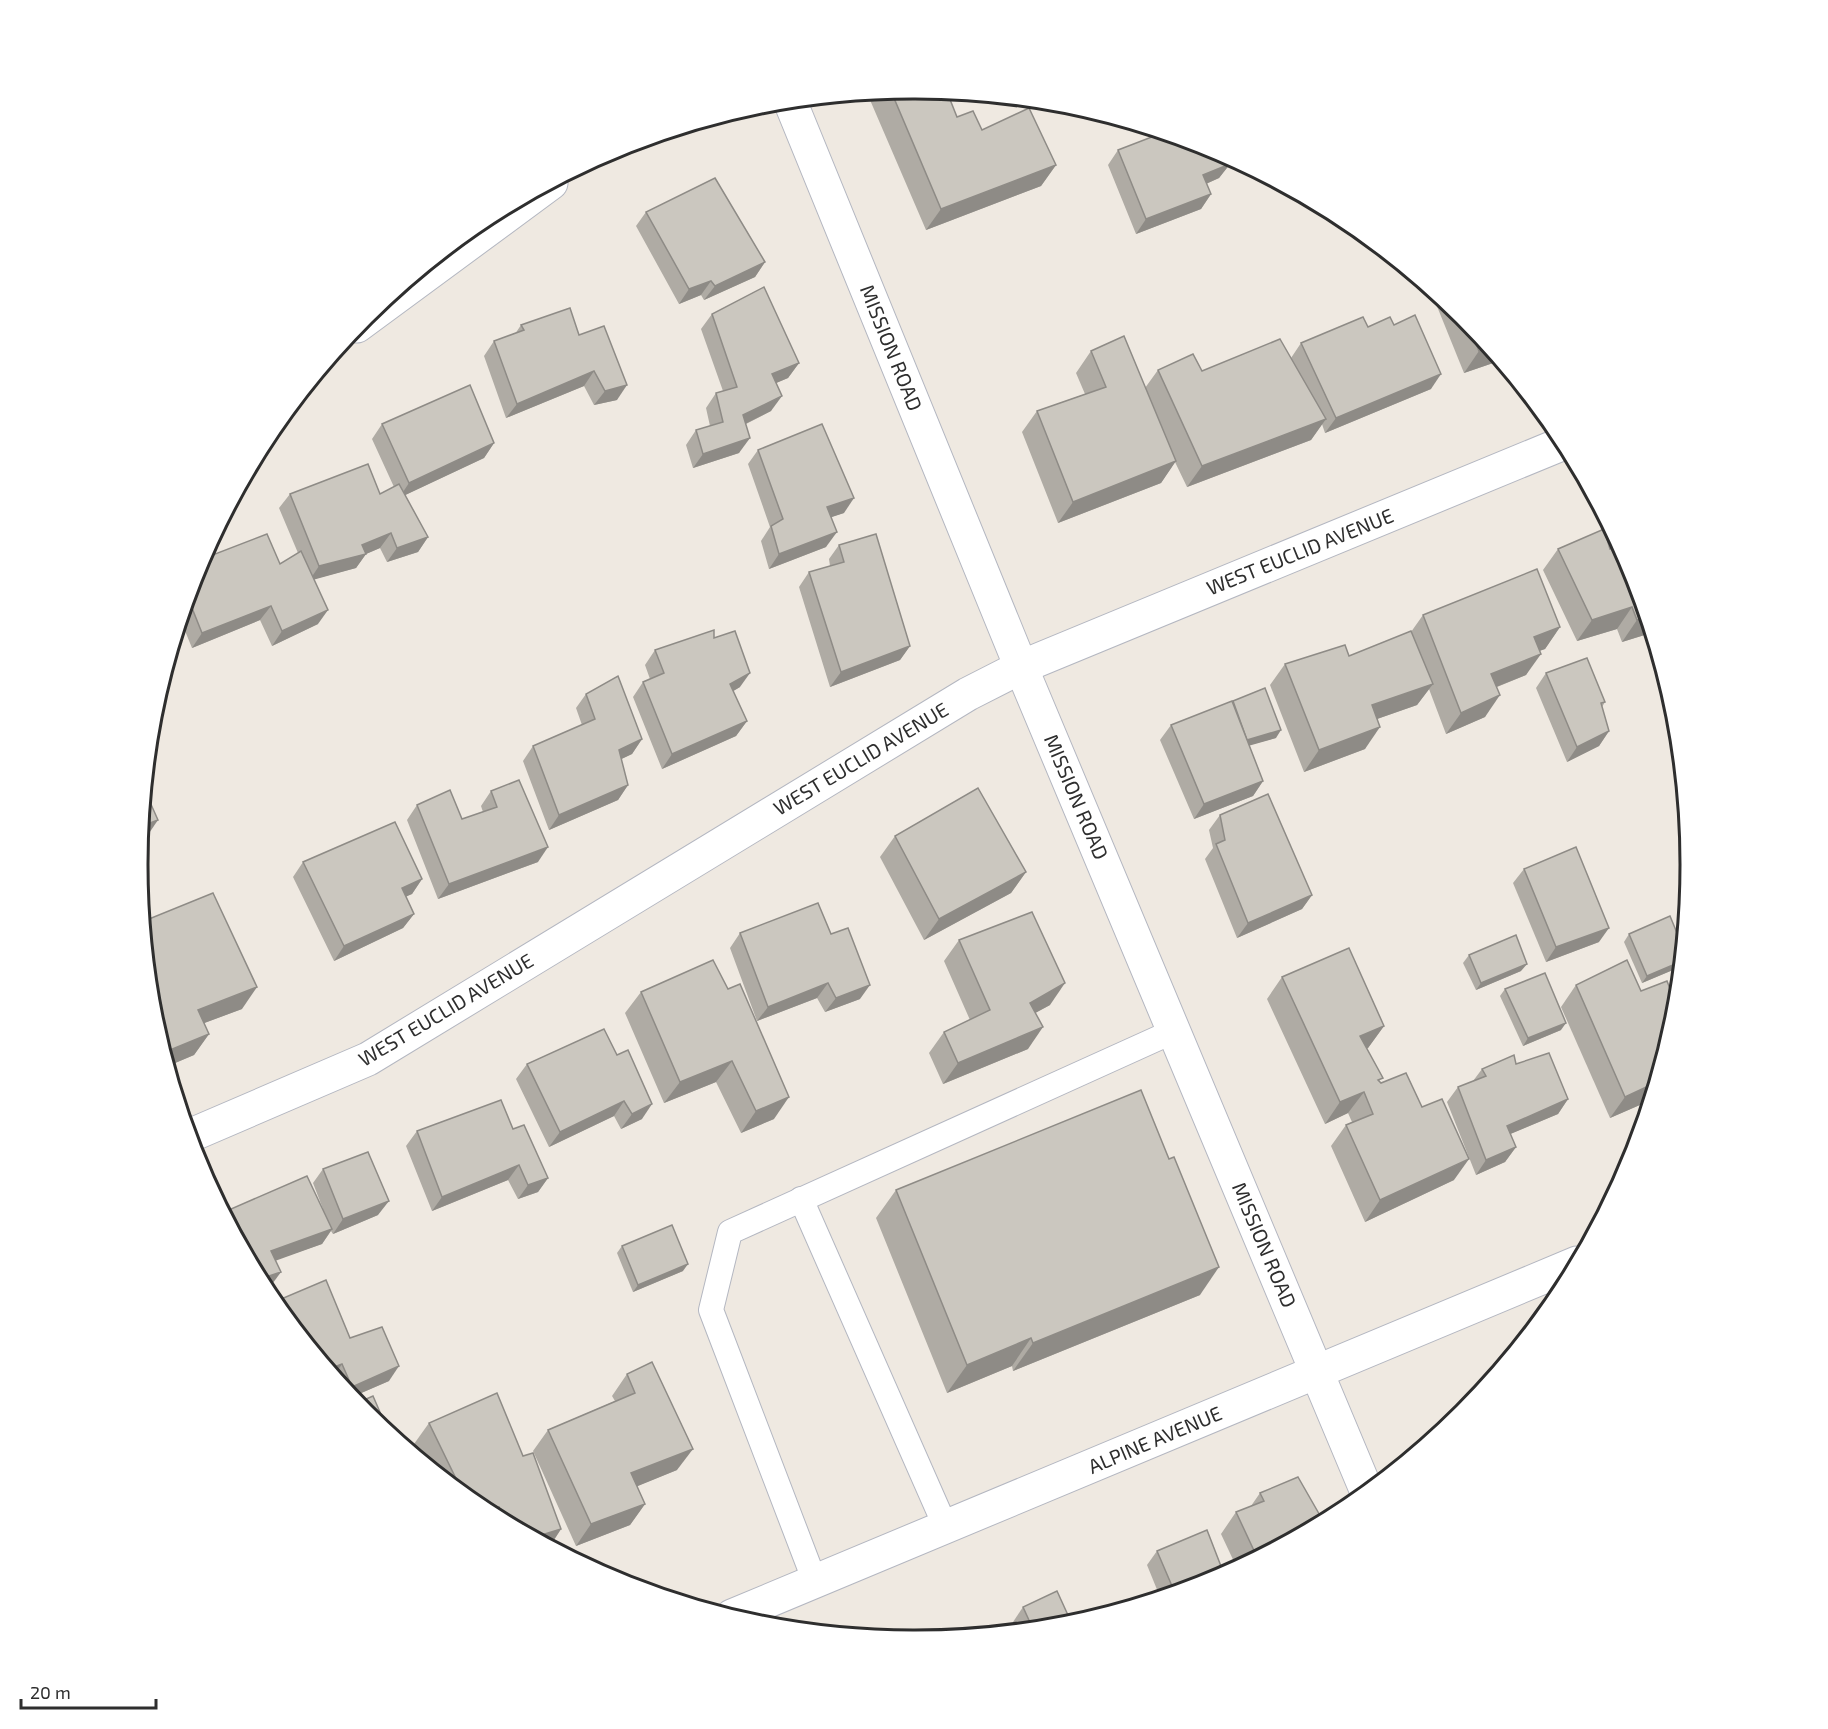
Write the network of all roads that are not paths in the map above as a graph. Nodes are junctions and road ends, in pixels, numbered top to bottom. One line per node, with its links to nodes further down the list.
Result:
1 (793, 109): 5 (street, MISSION ROAD)
2 (495, 224): 3 (street)
3 (425, 276)
4 (1555, 447): 5 (street, WEST EUCLID AVENUE)
5 (1021, 667): 6 (street, MISSION ROAD); 7 (street, WEST EUCLID AVENUE)
6 (1174, 1031): 8 (lane); 10 (street, MISSION ROAD)
7 (197, 1132)
8 (801, 1199): 12 (lane); 13 (lane)
9 (1563, 1269): 10 (street, ALPINE AVENUE)
10 (1317, 1371): 11 (street, MISSION ROAD); 12 (street, ALPINE AVENUE)
11 (1364, 1484)
12 (946, 1528): 13 (street, ALPINE AVENUE)
13 (815, 1582): 14 (street, ALPINE AVENUE)
14 (745, 1611)

